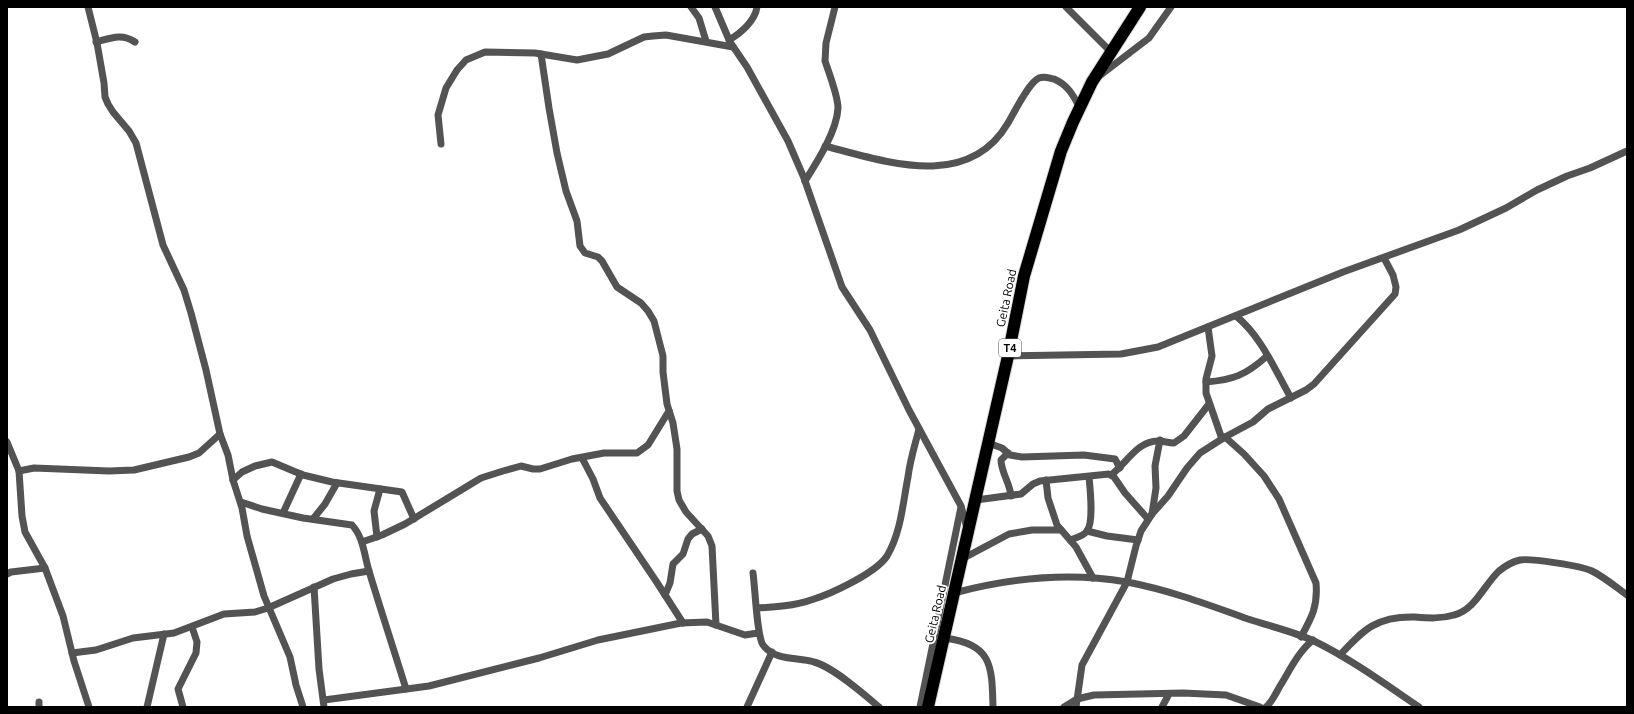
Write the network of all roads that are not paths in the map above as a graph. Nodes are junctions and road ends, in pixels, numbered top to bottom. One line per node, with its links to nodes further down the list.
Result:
1 (88, 7): 9 (street)
2 (691, 7): 11 (street)
3 (715, 7): 12 (street)
4 (757, 7): 12 (street)
5 (835, 7): 18 (street)
6 (1066, 7): 13 (street)
7 (1139, 7): 13 (highway, Geita Road / T4)
8 (1171, 7): 15 (street)
9 (96, 42): 10 (street); 31 (street)
10 (135, 42)
11 (706, 42): 12 (street); 14 (street)
12 (731, 43): 20 (street)
13 (1110, 51): 15 (highway, Geita Road / T4)
14 (541, 54): 17 (street); 29 (street)
15 (1092, 82): 16 (highway, Geita Road / T4)
16 (1080, 108): 18 (street); 24 (highway, Geita Road / T4)
17 (441, 144)
18 (825, 146): 20 (street)
19 (1627, 150): 21 (street)
20 (805, 181): 30 (street)
21 (1384, 258): 22 (street); 27 (street)
22 (1236, 316): 23 (street); 25 (street)
23 (1208, 327): 24 (street); 26 (street)
24 (1008, 356): 35 (highway, Geita Road / T4)
25 (1267, 356): 26 (street); 27 (street)
26 (1206, 382): 28 (street)
27 (1291, 398): 32 (street)
28 (1209, 404): 32 (street); 33 (street)
29 (668, 411): 37 (street); 55 (street)
30 (919, 429): 50 (street); 75 (street)
31 (220, 434): 39 (street); 43 (street)
32 (1224, 438): 52 (street); 81 (street)
33 (1160, 440): 38 (street); 52 (street)
34 (7, 442): 39 (street)
35 (988, 443): 36 (street); 48 (highway, Geita Road / T4)
36 (1008, 453): 38 (street); 47 (street)
37 (582, 458): 54 (street); 72 (street)
38 (1120, 468): 41 (street)
39 (19, 471): 64 (street)
40 (301, 474): 43 (street); 45 (street); 51 (street)
41 (1111, 475): 42 (street); 52 (street)
42 (1088, 477): 44 (street); 57 (street)
43 (233, 480): 49 (street)
44 (1046, 480): 47 (street); 56 (street)
45 (337, 483): 46 (street); 53 (street)
46 (380, 489): 54 (street); 59 (street)
47 (1011, 496): 48 (street)
48 (976, 500): 58 (highway, Geita Road / T4)
49 (241, 502): 51 (street); 74 (street)
50 (961, 506): 58 (street); 97 (street)
51 (284, 513): 53 (street)
52 (1150, 517): 61 (street)
53 (313, 519): 62 (street)
54 (414, 519): 59 (street)
55 (702, 529): 72 (street); 77 (street)
56 (1061, 530): 60 (street); 63 (street)
57 (1087, 531): 60 (street); 61 (street)
58 (969, 532): 63 (highway, Geita Road / T4)
59 (377, 536): 62 (street)
60 (1070, 540): 68 (street)
61 (1138, 540): 69 (street)
62 (362, 542): 65 (street)
63 (962, 559): 71 (highway, Geita Road / T4)
64 (45, 568): 67 (street); 85 (street)
65 (369, 572): 70 (street); 87 (street)
66 (753, 573): 75 (street)
67 (7, 574)
68 (1093, 578): 69 (street); 71 (street)
69 (1127, 582): 81 (street); 89 (street)
70 (314, 587): 74 (street); 90 (street)
71 (954, 593): 82 (highway, Geita Road / T4)
72 (665, 595): 76 (street)
73 (1627, 595): 86 (street)
74 (268, 608): 78 (street); 94 (street)
75 (757, 608): 80 (street)
76 (683, 623): 77 (street); 87 (street)
77 (716, 625): 80 (street)
78 (192, 627): 79 (street); 93 (street)
79 (164, 634): 85 (street); 92 (street)
80 (758, 634): 84 (street)
81 (1301, 637): 83 (street)
82 (944, 638): 98 (highway, Geita Road / T4); 99 (street)
83 (1312, 640): 86 (street); 104 (street)
84 (772, 652): 95 (street); 96 (street)
85 (72, 653): 91 (street)
86 (1340, 655): 105 (street)
87 (406, 690): 90 (street)
88 (1169, 694): 89 (street); 102 (street); 103 (street)
89 (1077, 699): 100 (street); 101 (street)
90 (324, 703)
91 (89, 707)
92 (148, 707)
93 (183, 707)
94 (303, 707)
95 (747, 707)
96 (879, 707)
97 (920, 707)
98 (928, 707)
99 (994, 707)
100 (1064, 707)
101 (1076, 707)
102 (1162, 707)
103 (1260, 707)
104 (1266, 707)
105 (1419, 707)

